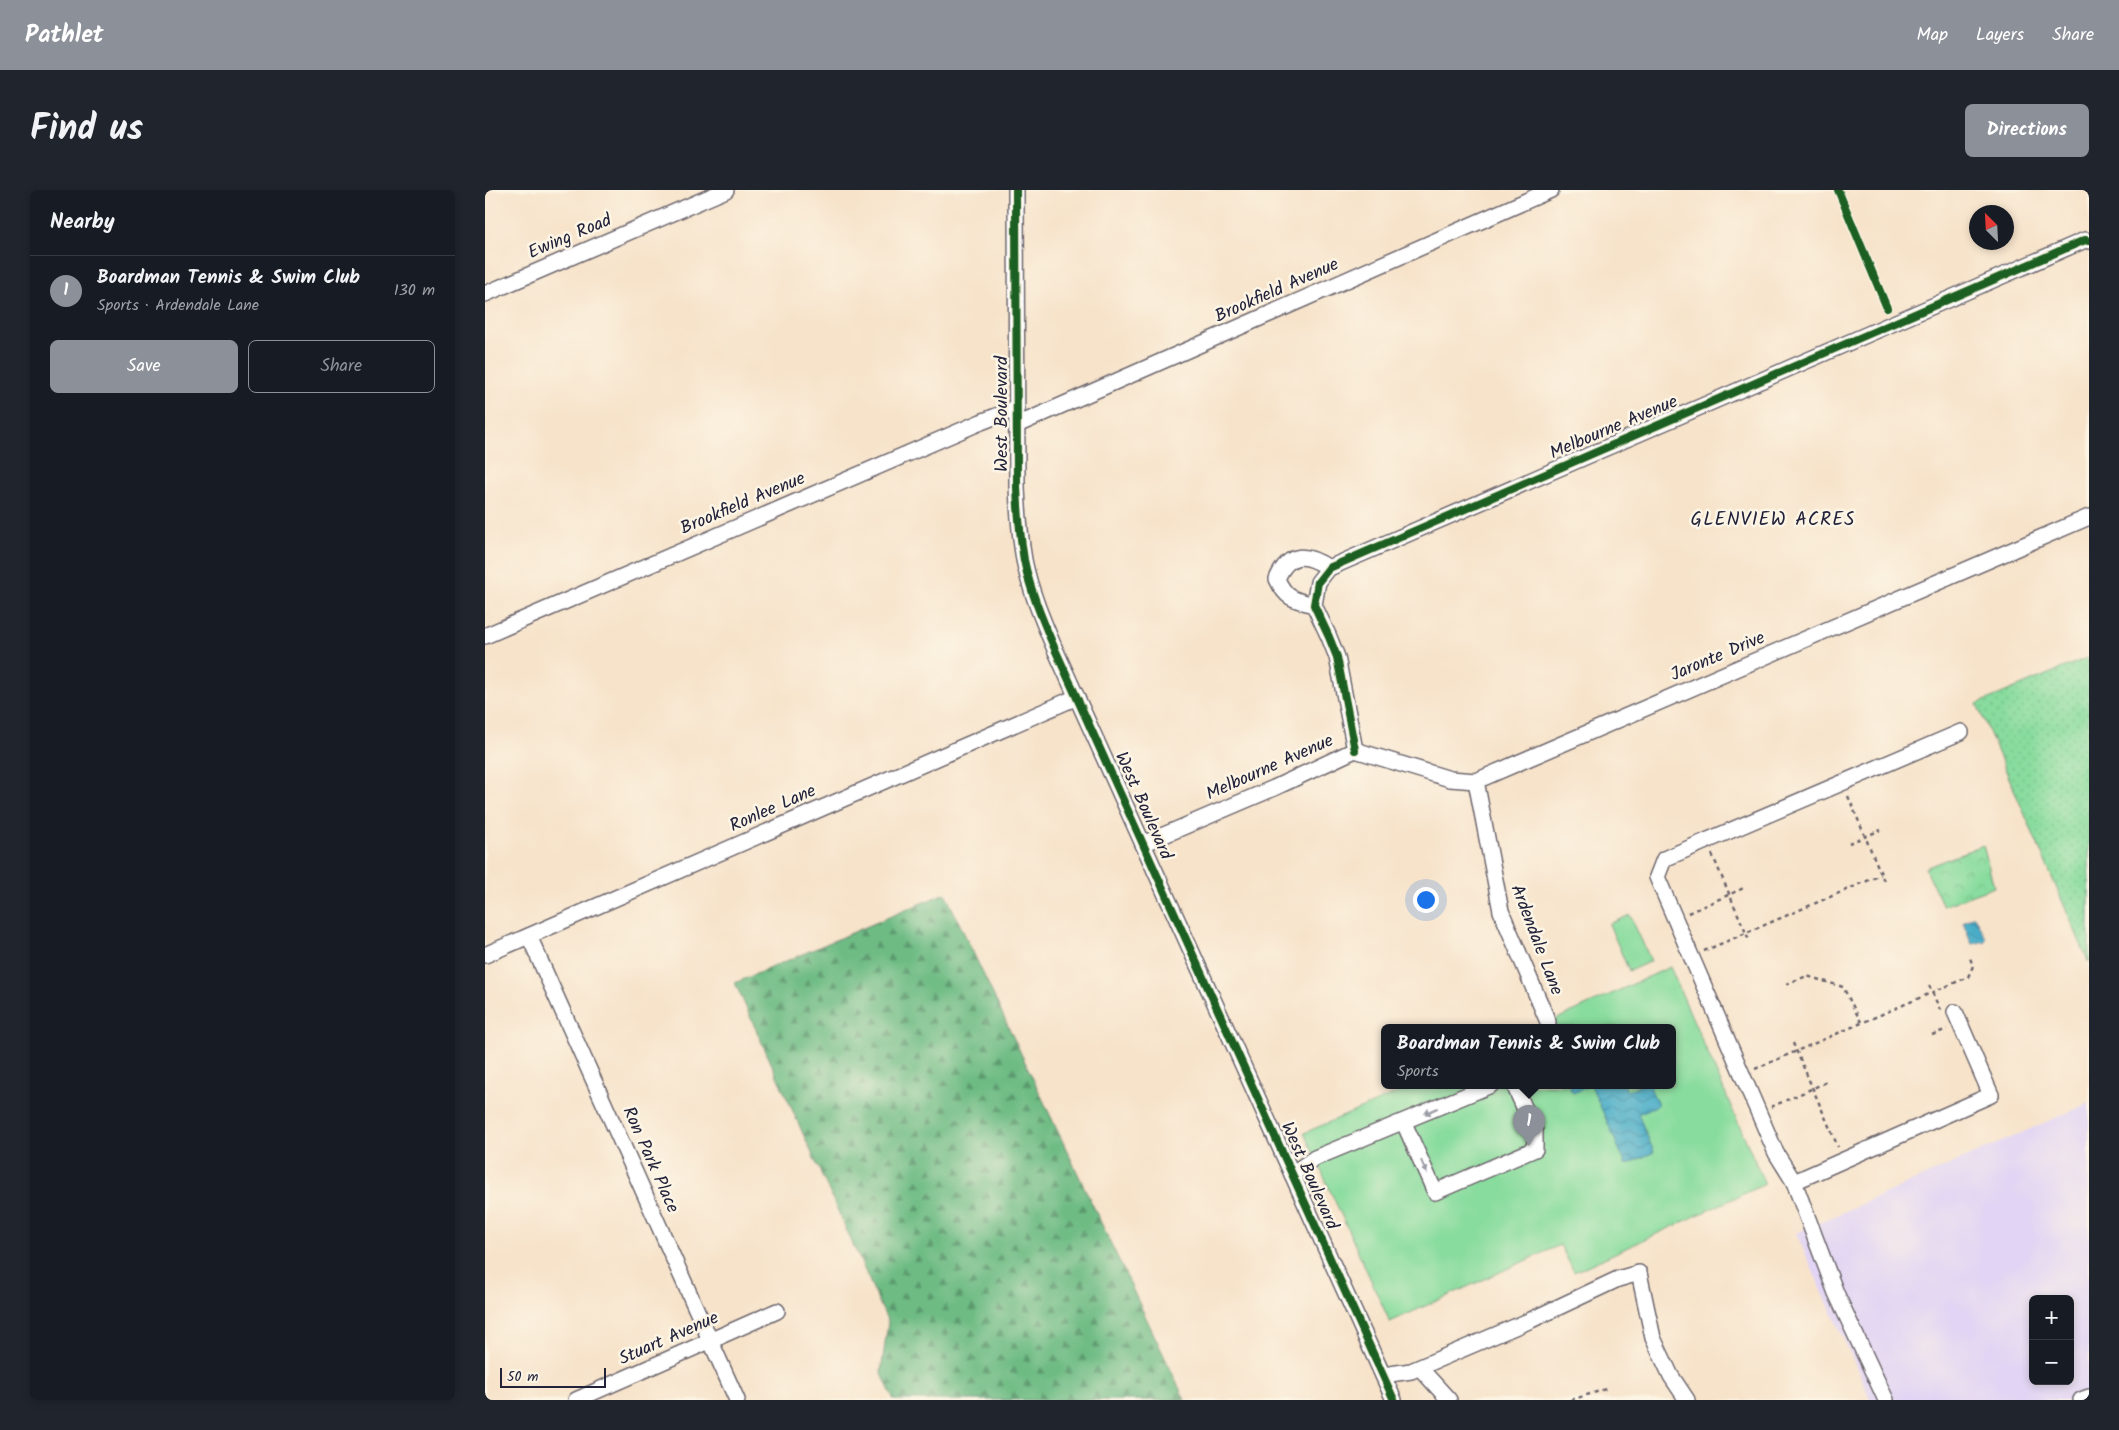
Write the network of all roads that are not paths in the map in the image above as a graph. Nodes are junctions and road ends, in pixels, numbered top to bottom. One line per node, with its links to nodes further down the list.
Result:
1 (725, 190): 5 (street, Ewing Road)
2 (1017, 190): 6 (street, West Boulevard)
3 (1551, 190): 7 (street, Brookfield Avenue)
4 (2089, 241): 9 (street, Melbourne Avenue)
5 (485, 294)
6 (1017, 408): 7 (street, West Boulevard); 11 (street, Brookfield Avenue)
7 (1017, 425): 12 (street, West Boulevard)
8 (2089, 517): 15 (street, Jaronte Drive)
9 (1329, 568): 10 (street); 10 (street)
10 (1313, 605): 14 (street, Melbourne Avenue)
11 (485, 636)
12 (1077, 697): 16 (street, West Boulevard); 17 (street, Ronlee Lane)
13 (1961, 732): 25 (street)
14 (1355, 750): 15 (street, Jaronte Drive); 16 (street, Melbourne Avenue)
15 (1476, 782): 20 (street, Ardendale Lane)
16 (1143, 844): 24 (street, West Boulevard)
17 (529, 936): 18 (street, Ronlee Lane); 27 (street, Ron Park Place)
18 (485, 955)
19 (1955, 1012): 25 (street)
20 (1548, 1022)
21 (1482, 1089): 23 (street, one-way to 23)
22 (1517, 1089): 23 (street, one-way to 22)
23 (1404, 1123): 24 (street)
24 (1292, 1174): 29 (street, West Boulevard)
25 (1794, 1182): 36 (street)
26 (777, 1311): 27 (street, Stuart Avenue)
27 (711, 1341): 31 (street, Stuart Avenue); 32 (street, Ron Park Place)
28 (1420, 1368): 29 (street); 34 (street); 35 (street)
29 (1383, 1374): 33 (street, West Boulevard)
30 (2089, 1396): 37 (street)
31 (576, 1400)
32 (737, 1400)
33 (1394, 1400)
34 (1449, 1400)
35 (1687, 1400)
36 (1886, 1400)
37 (2081, 1400)

